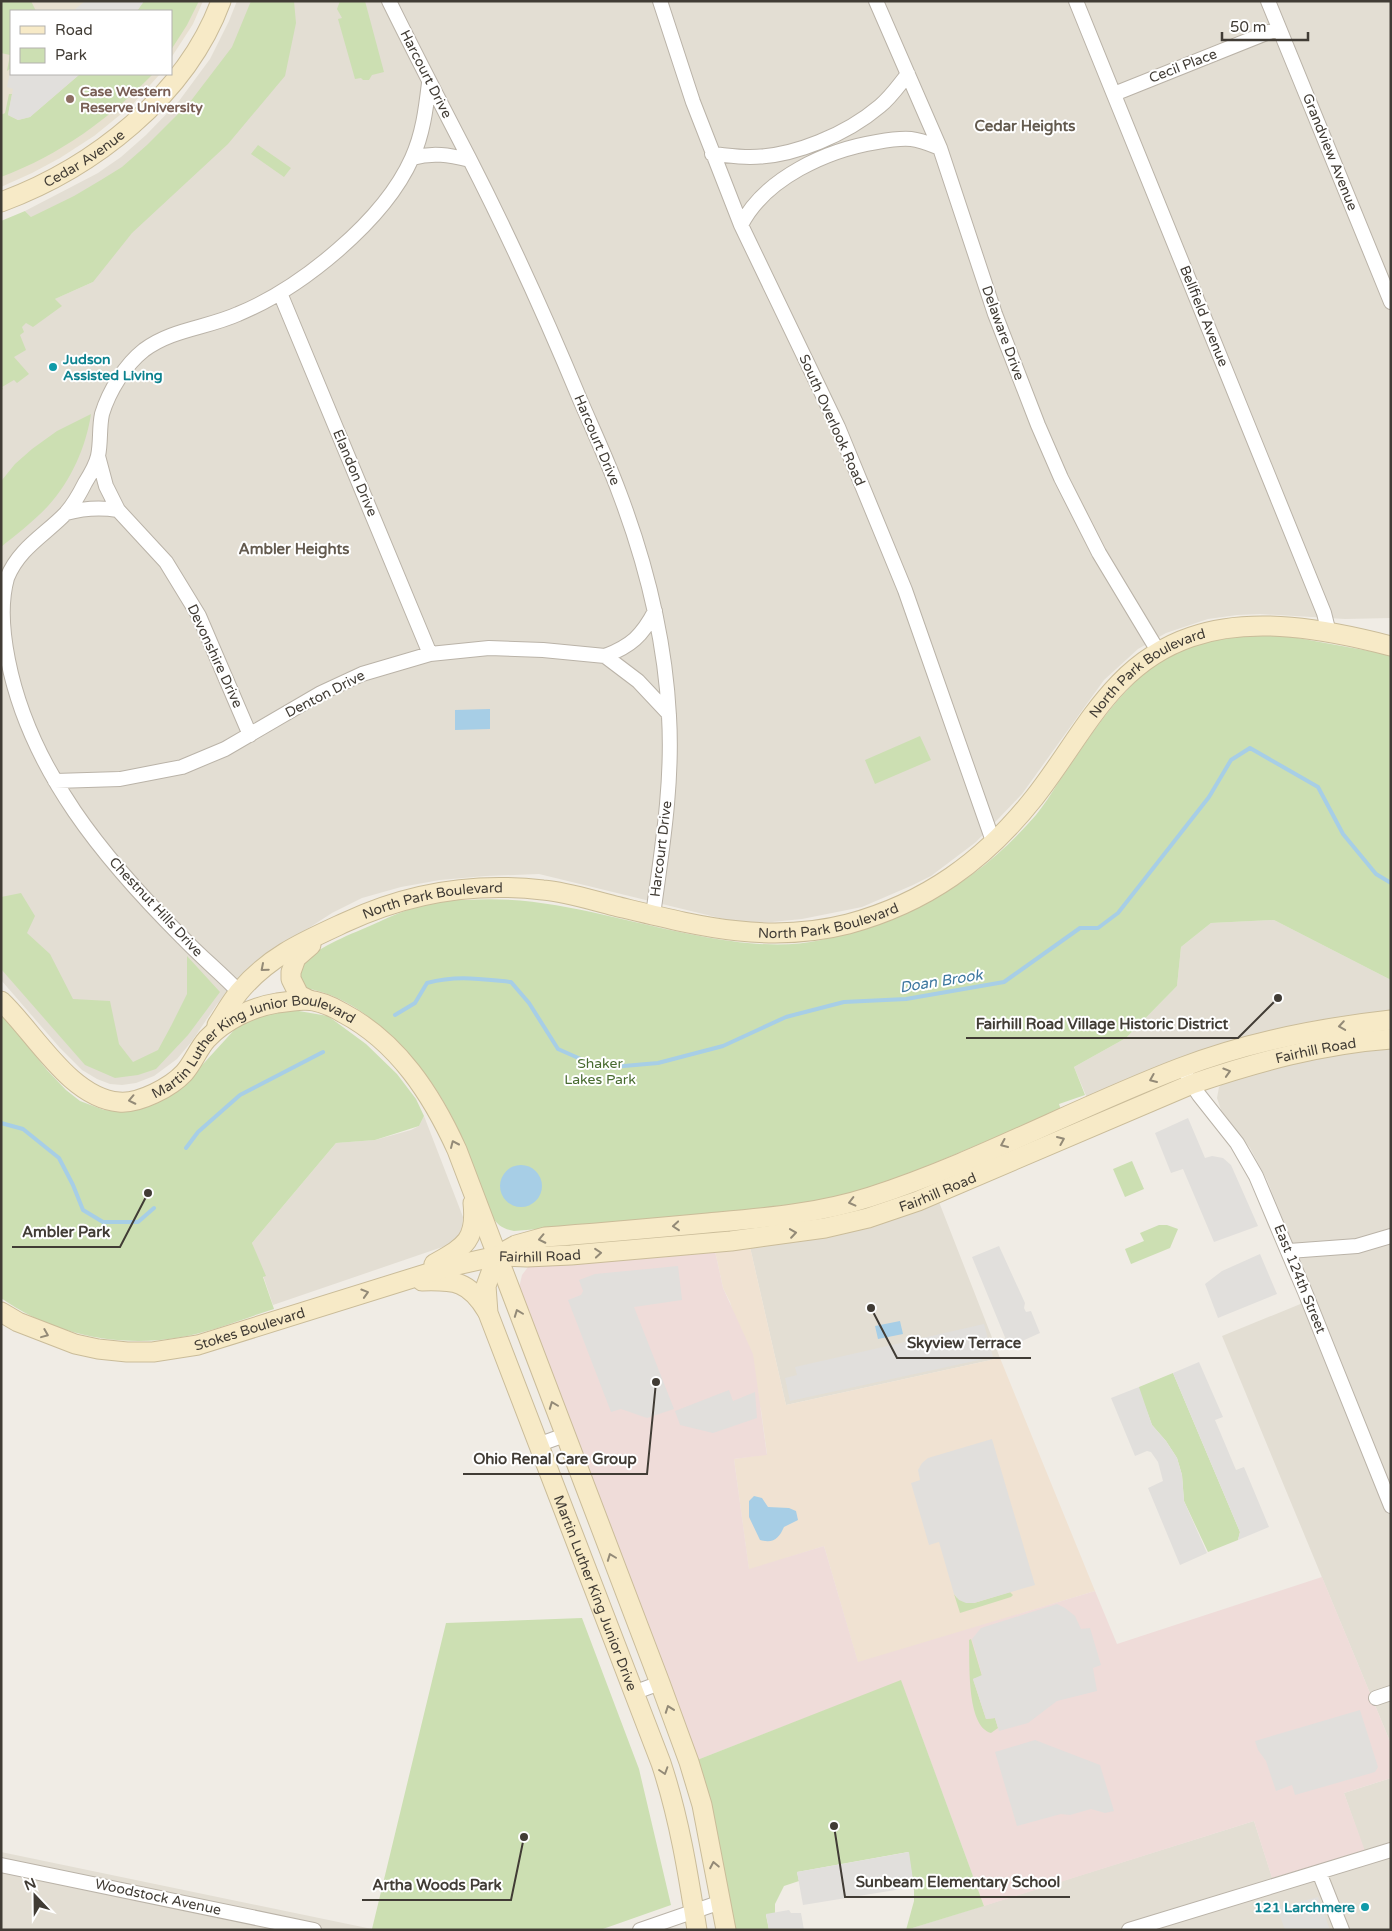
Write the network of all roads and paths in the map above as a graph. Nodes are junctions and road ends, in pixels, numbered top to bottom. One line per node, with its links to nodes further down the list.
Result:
1 (221, 1): 15 (main road, Cedar Avenue)
2 (389, 1): 9 (street, Harcourt Drive)
3 (660, 1): 12 (street, South Overlook Road)
4 (876, 1): 8 (street, Delaware Drive)
5 (1076, 1): 10 (street, Bellfield Avenue)
6 (1268, 1): 7 (street, Grandview Avenue)
7 (1279, 28): 10 (street, Cecil Place); 18 (street, Grandview Avenue)
8 (908, 74): 11 (street, Delaware Drive); 12 (street)
9 (429, 83): 13 (street, Chestnut Hills Drive); 14 (street, Harcourt Drive)
10 (1114, 94): 23 (street, Bellfield Avenue)
11 (940, 148): 16 (street); 25 (street, Delaware Drive)
12 (712, 154): 16 (street, South Overlook Road)
13 (412, 158): 14 (street); 17 (street, Chestnut Hills Drive)
14 (470, 160): 22 (street, Harcourt Drive)
15 (1, 202)
16 (741, 225): 31 (street, South Overlook Road)
17 (280, 293): 19 (street, Chestnut Hills Drive); 26 (street, Elandon Drive)
18 (1391, 302)
19 (98, 456): 20 (street, Devonshire Drive); 21 (street, Chestnut Hills Drive)
20 (118, 510): 21 (street); 29 (street, Devonshire Drive)
21 (66, 513): 30 (street, Chestnut Hills Drive)
22 (655, 611): 27 (street); 28 (street, Harcourt Drive)
23 (1326, 632): 24 (main road, North Park Boulevard); 25 (main road, North Park Boulevard)
24 (1388, 642)
25 (1158, 651): 31 (main road, North Park Boulevard)
26 (430, 654): 27 (street, Denton Drive); 29 (street, Denton Drive)
27 (605, 656): 28 (street)
28 (669, 714): 32 (street, Harcourt Drive)
29 (250, 735): 30 (street, Denton Drive)
30 (56, 781): 34 (street, Chestnut Hills Drive)
31 (994, 844): 32 (main road, North Park Boulevard)
32 (653, 915): 33 (main road, North Park Boulevard)
33 (336, 926): 34 (main road, North Park Boulevard, one-way to 34); 35 (main road)
34 (239, 992): 38 (main road, North Park Boulevard)
35 (309, 1000): 38 (main road, Martin Luther King Junior Boulevard); 44 (main road, Martin Luther King Junior Boulevard, one-way to 35)
36 (1, 1001): 38 (main road, Martin Luther King Junior Boulevard, one-way to 36)
37 (1391, 1020): 40 (main road, Fairhill Road, one-way to 40)
38 (207, 1038)
39 (1391, 1039): 40 (main road, Fairhill Road)
40 (1313, 1040): 41 (main road, Fairhill Road); 42 (main road, Fairhill Road, one-way to 40)
41 (1180, 1067): 42 (street, East 124th Street); 43 (main road, Fairhill Road, one-way to 43)
42 (1192, 1084): 45 (main road, Fairhill Road, one-way to 42); 51 (street, East 124th Street)
43 (911, 1183): 45 (main road); 46 (main road, Fairhill Road, one-way to 46)
44 (472, 1190): 52 (main road, Martin Luther King Junior Boulevard); 53 (main road)
45 (918, 1201): 49 (main road, Fairhill Road, one-way to 45)
46 (766, 1218): 47 (main road, Fairhill Road); 49 (main road)
47 (724, 1221): 50 (main road); 52 (main road, Fairhill Road, one-way to 52)
48 (1391, 1236): 51 (street)
49 (769, 1237): 50 (main road, Fairhill Road)
50 (727, 1241): 52 (main road, Fairhill Road, one-way to 50)
51 (1289, 1251): 58 (street, East 124th Street)
52 (496, 1256): 53 (main road, Stokes Boulevard); 55 (main road, Martin Luther King Junior Drive); 56 (main road, Martin Luther King Junior Drive, one-way to 52)
53 (401, 1282): 54 (main road, Stokes Boulevard, one-way to 53); 55 (main road)
54 (1, 1312)
55 (488, 1313): 57 (main road, Martin Luther King Junior Drive)
56 (564, 1435): 57 (street); 59 (main road, Martin Luther King Junior Drive, one-way to 56)
57 (540, 1444): 60 (main road, Martin Luther King Junior Drive)
58 (1391, 1506)
59 (660, 1683): 60 (street); 66 (main road, Martin Luther King Junior Drive, one-way to 59)
60 (634, 1693): 67 (main road, Martin Luther King Junior Drive, one-way to 67)
61 (1391, 1693): 62 (street)
62 (1376, 1698)
63 (1391, 1850): 65 (street)
64 (1, 1865): 68 (street, Woodstock Avenue)
65 (1319, 1872): 72 (street); 73 (street)
66 (721, 1902): 67 (street); 71 (main road, Martin Luther King Junior Drive)
67 (694, 1911): 69 (street); 70 (main road, Martin Luther King Junior Drive)
68 (314, 1930)
69 (640, 1930)
70 (698, 1930)
71 (726, 1930)
72 (1129, 1930)
73 (1342, 1930)

